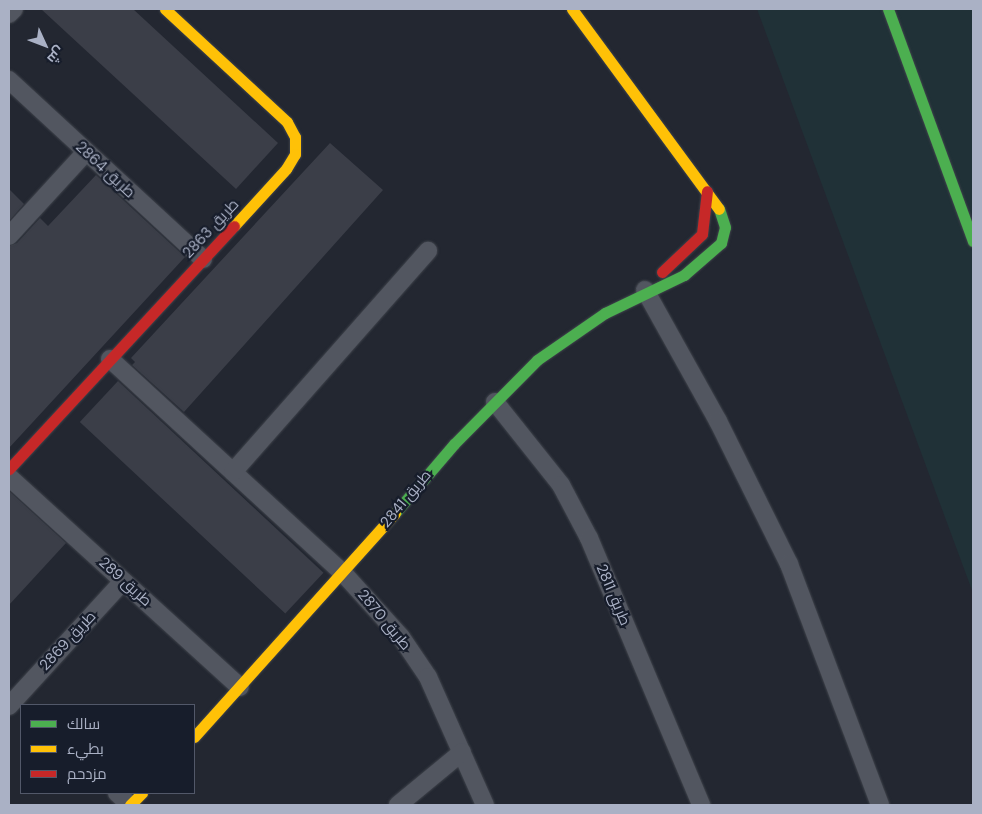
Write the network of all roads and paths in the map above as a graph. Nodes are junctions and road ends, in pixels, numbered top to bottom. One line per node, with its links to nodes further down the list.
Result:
1 (14, 9): 5 (street)
2 (165, 9): 12 (street, طريق 2863)
3 (572, 9): 8 (street)
4 (888, 9): 10 (street)
5 (9, 14)
6 (9, 80): 7 (street, طريق 2864)
7 (86, 152): 9 (street); 12 (street, طريق 2864)
8 (707, 191): 13 (street, طريق 2841); 13 (street, طريق 2841)
9 (9, 236)
10 (973, 241)
11 (428, 250): 17 (street)
12 (203, 260): 14 (street, طريق 2863)
13 (645, 290): 15 (street, طريق 2841); 31 (street)
14 (110, 359): 16 (street, طريق 2863); 17 (street, طريق 2870)
15 (495, 402): 19 (street, طريق 2841); 30 (street, طريق 2811)
16 (9, 469)
17 (233, 472): 19 (street, طريق 2870)
18 (9, 477): 20 (street, طريق 289)
19 (344, 574): 21 (street, طريق 2841); 24 (street, طريق 2870)
20 (123, 581): 21 (street, طريق 289); 22 (street, طريق 2869)
21 (240, 687): 23 (street, طريق 2841)
22 (14, 705)
23 (195, 736)
24 (462, 752): 28 (street); 29 (street, طريق 2870)
25 (118, 794): 27 (street)
26 (141, 794): 27 (street)
27 (130, 805)
28 (398, 805)
29 (485, 805)
30 (701, 805)
31 (880, 805)

